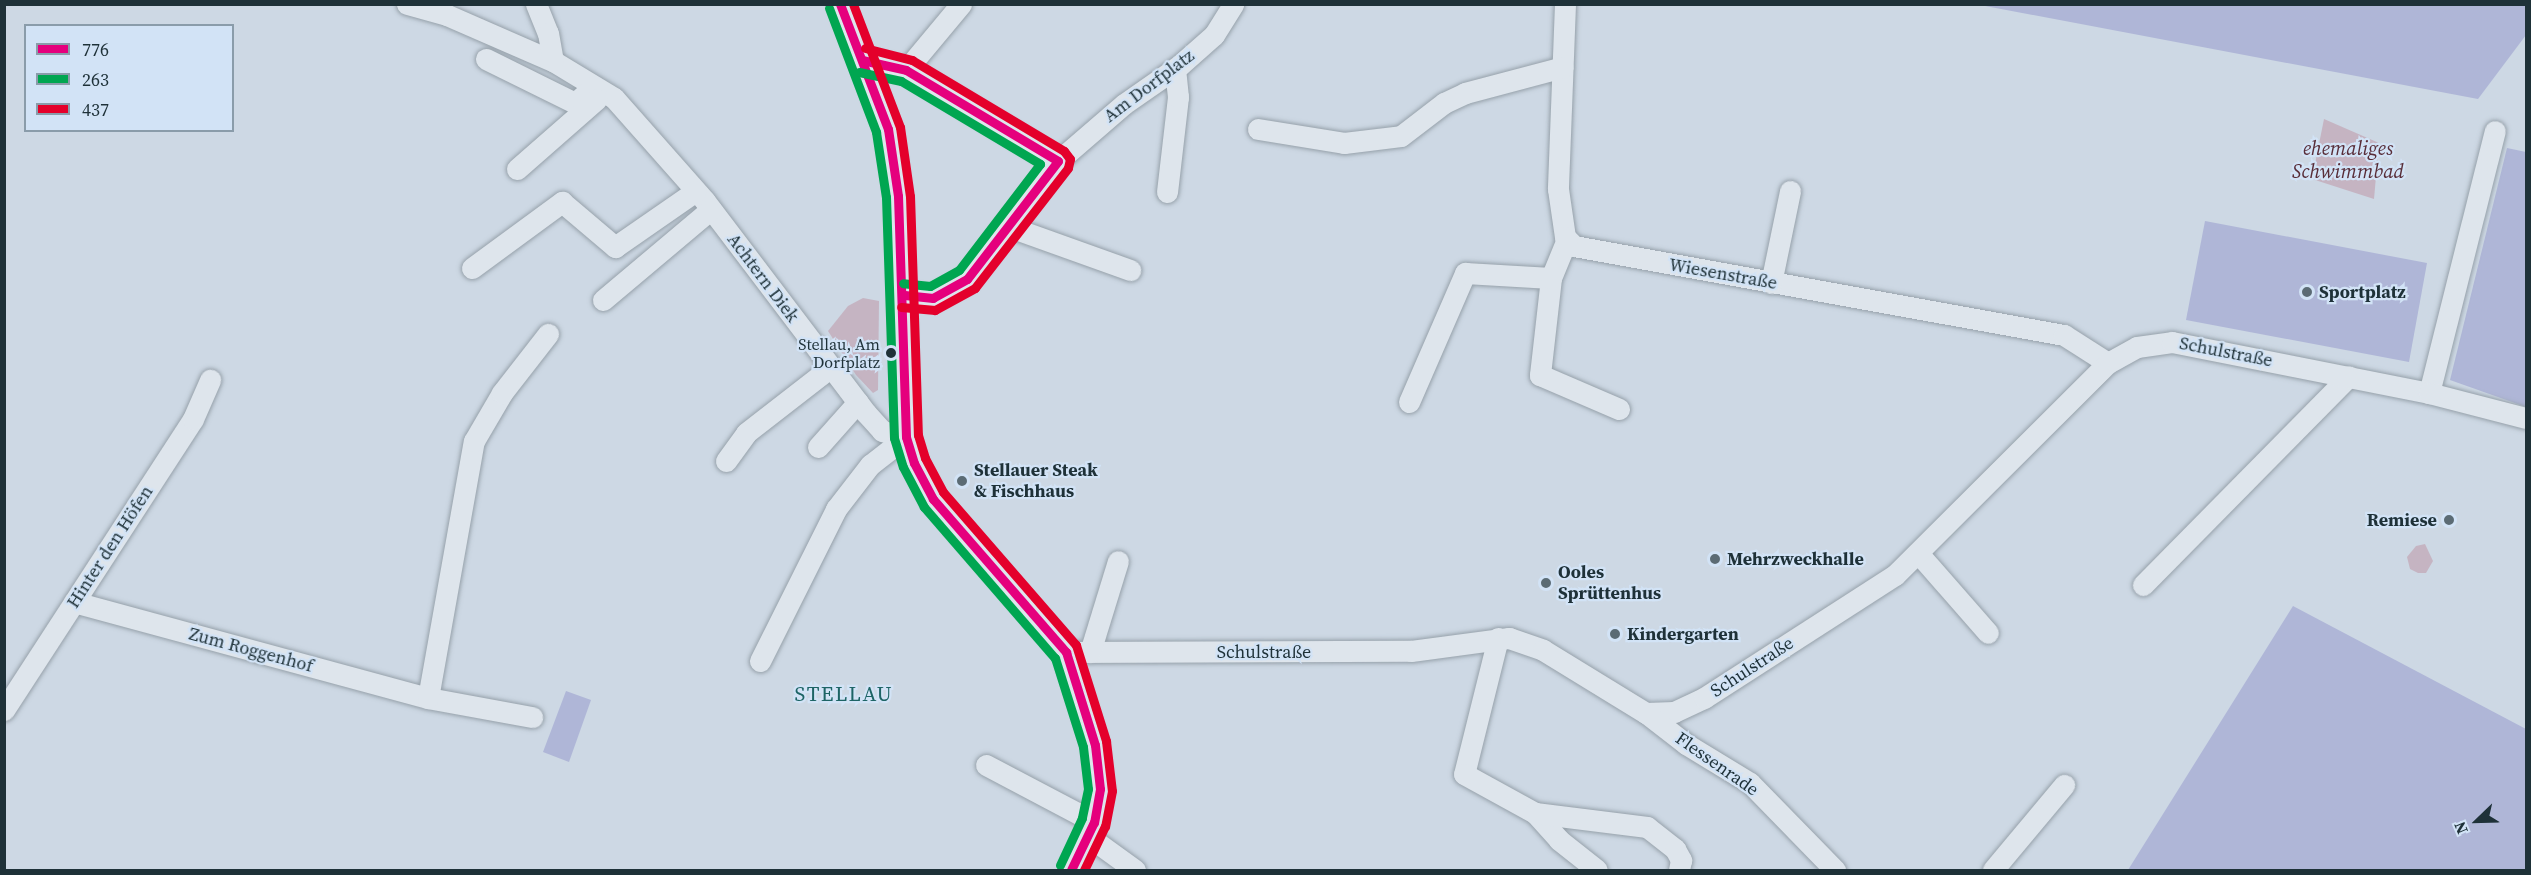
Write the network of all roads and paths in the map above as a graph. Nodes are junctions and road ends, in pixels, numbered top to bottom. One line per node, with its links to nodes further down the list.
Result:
1 (407, 4): 9 (street, Achtern Diek)
2 (536, 4): 9 (street)
3 (840, 4): 8 (street)
4 (961, 4): 12 (street)
5 (1233, 4): 11 (street, Am Dorfplatz)
6 (1565, 4): 10 (street)
7 (486, 59): 13 (street)
8 (862, 60): 12 (street); 28 (street)
9 (553, 61): 13 (street, Achtern Diek)
10 (1563, 67): 14 (street); 23 (street)
11 (1175, 69): 16 (street, Am Dorfplatz); 20 (street)
12 (906, 70): 16 (street)
13 (599, 89): 17 (street); 18 (street, Achtern Diek)
14 (1258, 129)
15 (2495, 131): 35 (street)
16 (1058, 161): 22 (street, Am Dorfplatz)
17 (517, 168)
18 (696, 191): 21 (street, Achtern Diek); 24 (street)
19 (1790, 191): 27 (street)
20 (1167, 192)
21 (711, 209): 29 (street); 32 (street, Achtern Diek)
22 (1007, 226): 25 (street); 28 (street, Am Dorfplatz)
23 (1567, 239): 26 (street); 27 (street, Wiesenstraße)
24 (472, 268)
25 (1130, 270)
26 (1551, 278): 37 (street); 38 (street)
27 (1771, 283): 31 (street, Wiesenstraße)
28 (902, 295): 40 (street)
29 (603, 300)
30 (548, 334): 52 (street)
31 (2108, 363): 33 (street, Schulstraße); 43 (street, Schulstraße)
32 (831, 368): 36 (street, Achtern Diek); 42 (street)
33 (2349, 376): 35 (street, Schulstraße); 45 (street)
34 (210, 380): 46 (street, Hinter den Höfen)
35 (2429, 393): 39 (street, Schulstraße)
36 (858, 402): 40 (street, Achtern Diek); 41 (street)
37 (1409, 402)
38 (1619, 409)
39 (2526, 418)
40 (906, 437): 49 (street); 51 (street)
41 (818, 447)
42 (726, 461)
43 (1918, 553): 47 (street); 54 (street, Schulstraße)
44 (1118, 561): 50 (street)
45 (2143, 585)
46 (74, 602): 52 (street, Zum Roggenhof); 53 (street, Hinter den Höfen)
47 (1988, 633)
48 (1498, 638): 50 (street, Schulstraße); 54 (street, Schulstraße); 58 (street)
49 (1066, 652): 50 (street, Schulstraße); 59 (street)
50 (1090, 652)
51 (760, 661)
52 (428, 698): 55 (street, Zum Roggenhof)
53 (4, 710)
54 (1646, 713): 64 (street, Flessenrade)
55 (532, 717)
56 (986, 765): 59 (street)
57 (2064, 785): 65 (street)
58 (1535, 813): 62 (street); 63 (street)
59 (1091, 829): 60 (street); 61 (street)
60 (1071, 870)
61 (1135, 870)
62 (1597, 870)
63 (1680, 870)
64 (1835, 870)
65 (1993, 870)

